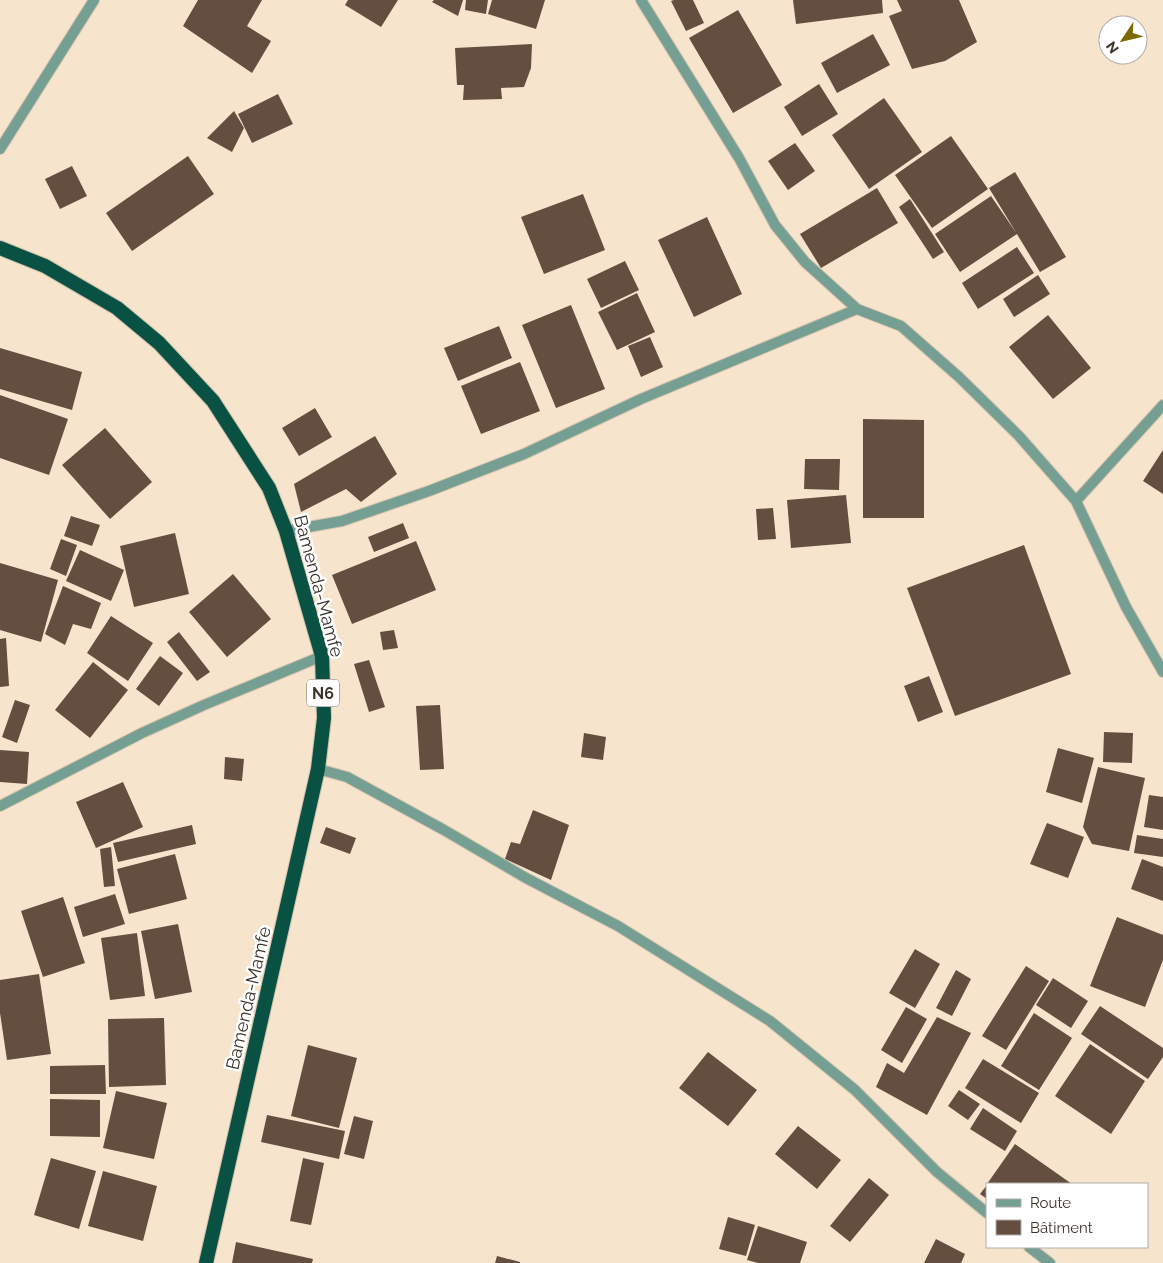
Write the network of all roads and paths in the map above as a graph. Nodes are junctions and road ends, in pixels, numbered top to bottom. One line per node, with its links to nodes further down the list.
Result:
1 (94, 0): 3 (street)
2 (641, 0): 5 (street)
3 (0, 149)
4 (0, 248): 8 (highway, Bamenda-Mamfe / N6)
5 (857, 309): 7 (street); 8 (street)
6 (1163, 405): 7 (street)
7 (1076, 501): 10 (street)
8 (286, 531): 9 (highway, Bamenda-Mamfe / N6)
9 (322, 656): 11 (highway, Bamenda-Mamfe / N6); 12 (street)
10 (1163, 672)
11 (318, 769): 13 (street); 15 (highway, Bamenda-Mamfe / N6)
12 (0, 806)
13 (986, 1212)
14 (1030, 1248): 16 (street)
15 (206, 1263)
16 (1050, 1263)

